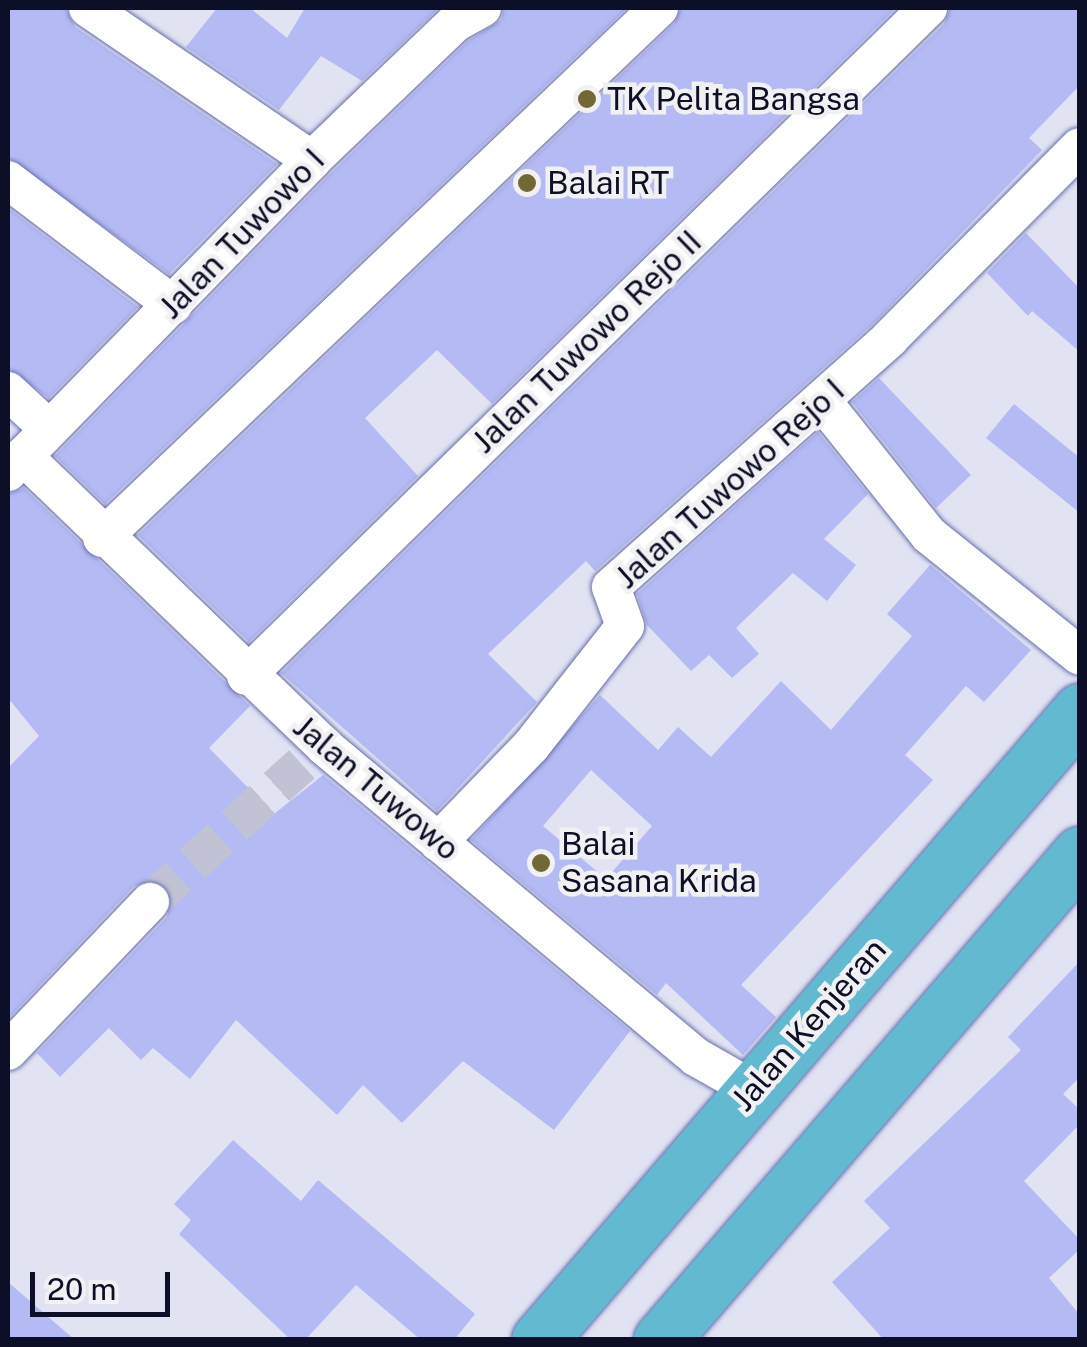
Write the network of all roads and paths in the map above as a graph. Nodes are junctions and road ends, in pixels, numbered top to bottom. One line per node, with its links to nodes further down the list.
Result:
1 (88, 8): 6 (street)
2 (659, 8): 12 (street)
3 (928, 8): 14 (street, Jalan Tuwowo Rejo II)
4 (456, 13): 6 (street, Jalan Tuwowo I)
5 (1080, 147): 9 (street, Jalan Tuwowo Rejo I)
6 (312, 160): 8 (street, Jalan Tuwowo I)
7 (8, 180): 8 (street)
8 (174, 306): 10 (street, Jalan Tuwowo I)
9 (822, 401): 13 (street); 16 (street, Jalan Tuwowo Rejo I)
10 (29, 410): 11 (street, Jalan Tuwowo I)
11 (16, 464): 12 (street, Jalan Tuwowo)
12 (102, 538): 14 (street, Jalan Tuwowo)
13 (1080, 656)
14 (246, 676): 16 (street, Jalan Tuwowo)
15 (1080, 711): 20 (highway, Jalan Kenjeran)
16 (438, 842): 20 (street, Jalan Tuwowo)
17 (1080, 854): 22 (highway)
18 (150, 902): 19 (street)
19 (8, 1051)
20 (754, 1090): 21 (highway, Jalan Kenjeran)
21 (540, 1340)
22 (661, 1340)

